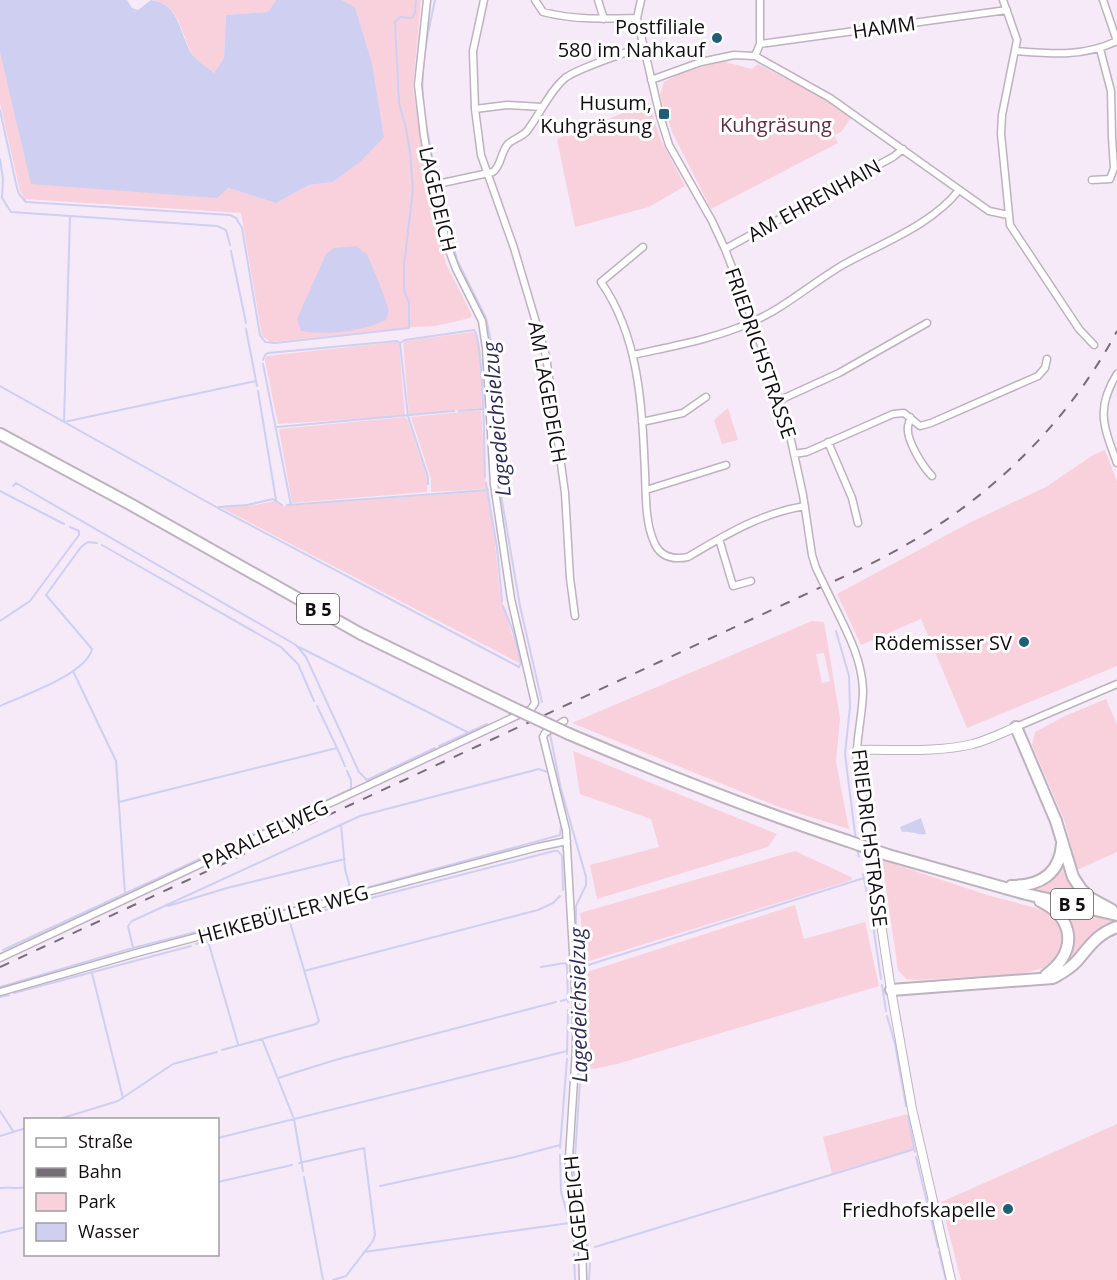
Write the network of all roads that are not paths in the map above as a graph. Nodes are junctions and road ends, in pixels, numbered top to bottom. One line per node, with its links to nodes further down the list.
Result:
1 (427, 0): 24 (street, LAGEDEICH)
2 (484, 0): 20 (street, AM LAGEDEICH)
3 (535, 0): 11 (street)
4 (598, 0): 11 (street)
5 (641, 0): 10 (street, FRIEDRICHSTRASSE)
6 (760, 0): 13 (street)
7 (1003, 0): 9 (street)
8 (1102, 0): 12 (street)
9 (1007, 10): 13 (street, HAMM); 16 (street)
10 (638, 18): 11 (street); 14 (street, FRIEDRICHSTRASSE)
11 (603, 19)
12 (1117, 41): 15 (street)
13 (760, 44): 17 (street)
14 (643, 46): 18 (street, FRIEDRICHSTRASSE); 19 (street)
15 (1100, 49): 16 (street); 23 (street)
16 (1016, 51): 26 (street)
17 (755, 56): 18 (street); 21 (street)
18 (651, 80): 28 (street, FRIEDRICHSTRASSE)
19 (542, 107): 20 (street); 22 (street)
20 (475, 109): 22 (street, AM LAGEDEICH)
21 (903, 149): 25 (street); 28 (street, AM EHRENHAIN)
22 (488, 174): 24 (street); 53 (street, AM LAGEDEICH)
23 (1092, 180)
24 (433, 185): 55 (street, LAGEDEICH)
25 (959, 190): 26 (street); 29 (street)
26 (1008, 214): 31 (street)
27 (643, 247): 32 (street)
28 (725, 249): 29 (street, FRIEDRICHSTRASSE)
29 (753, 322): 32 (street); 36 (street, FRIEDRICHSTRASSE)
30 (927, 323): 36 (street)
31 (1094, 345)
32 (633, 356): 38 (street)
33 (1047, 359): 37 (street)
34 (1117, 374): 45 (street)
35 (706, 397): 38 (street)
36 (780, 400): 44 (street, FRIEDRICHSTRASSE)
37 (910, 417): 42 (street); 47 (street)
38 (642, 423): 48 (street)
39 (0, 427): 43 (highway)
40 (0, 434): 43 (highway, B 5)
41 (0, 442): 43 (highway)
42 (828, 442): 44 (street); 50 (street)
43 (23, 447): 61 (highway, B 5, bridge)
44 (795, 454): 49 (street, FRIEDRICHSTRASSE)
45 (1117, 463)
46 (726, 465): 48 (street)
47 (932, 476)
48 (646, 490): 51 (street)
49 (805, 506): 51 (street); 58 (street, FRIEDRICHSTRASSE, bridge)
50 (858, 523)
51 (718, 539): 52 (street)
52 (751, 581)
53 (575, 616)
54 (1117, 684): 57 (street)
55 (531, 710): 65 (street, PARALLELWEG)
56 (564, 721): 60 (street, LAGEDEICH)
57 (1016, 727): 58 (street); 59 (highway)
58 (857, 750): 67 (street, FRIEDRICHSTRASSE)
59 (1062, 838): 61 (highway); 63 (highway)
60 (567, 841): 68 (street, HEIKEBÜLLER WEG); 69 (street, LAGEDEICH)
61 (996, 886): 62 (highway, B 5)
62 (1026, 894): 63 (highway, B 5); 66 (highway)
63 (1117, 914)
64 (1117, 927): 66 (highway)
65 (0, 958)
66 (1040, 979): 67 (highway)
67 (891, 990): 70 (street, FRIEDRICHSTRASSE)
68 (0, 992)
69 (583, 1280)
70 (951, 1280)

